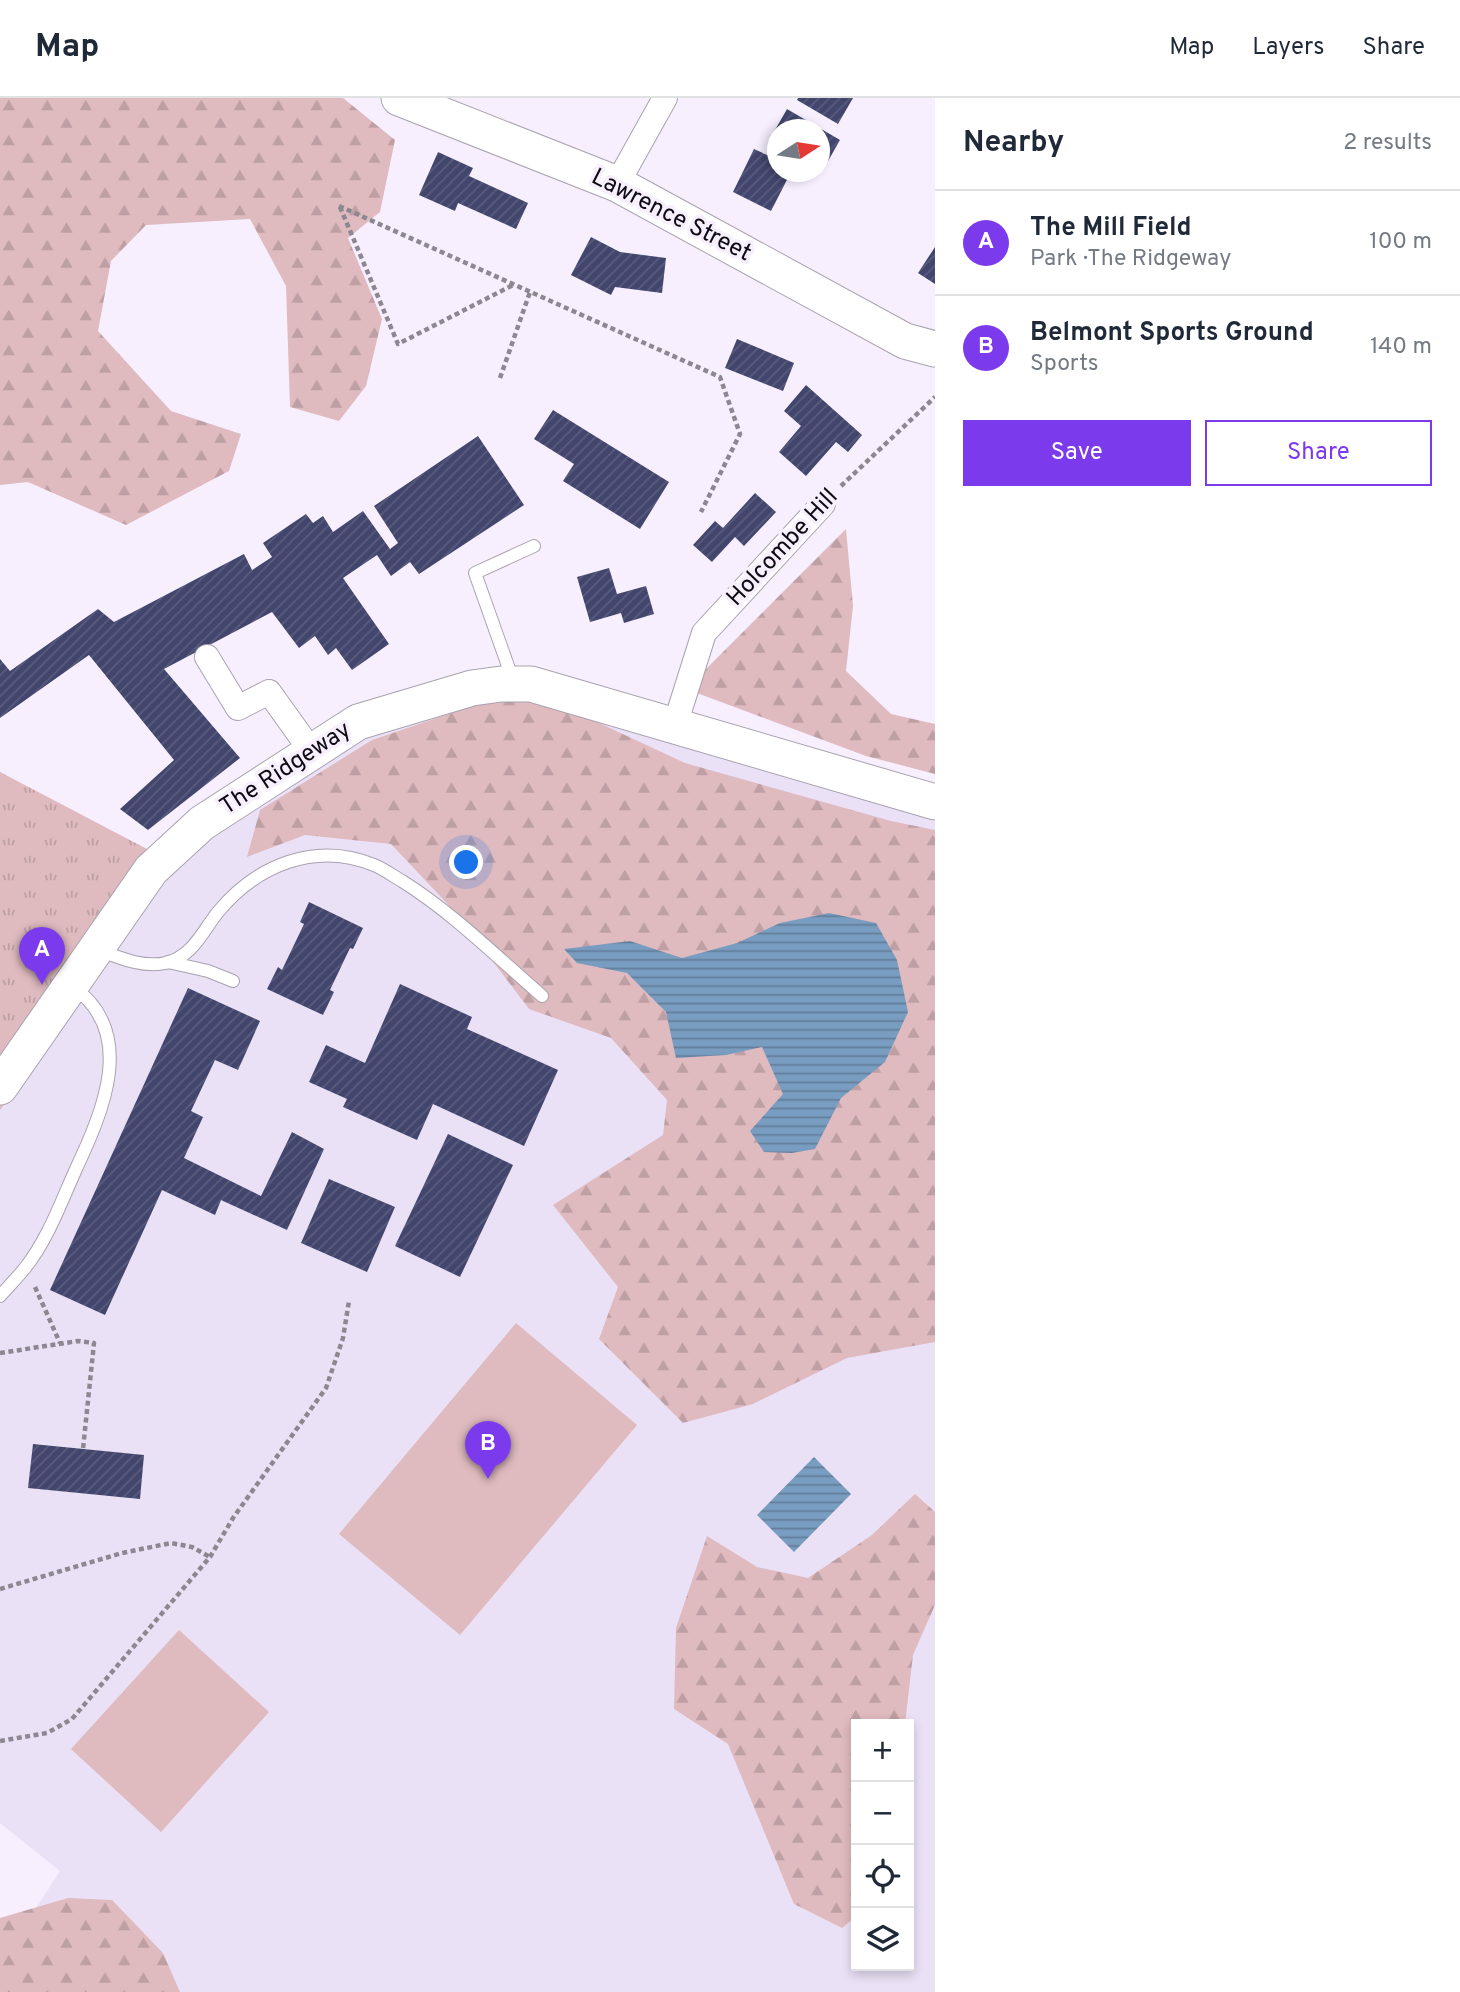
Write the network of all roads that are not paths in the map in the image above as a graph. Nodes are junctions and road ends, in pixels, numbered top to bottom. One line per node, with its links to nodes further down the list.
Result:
1 (399, 98): 3 (main road, Lawrence Street)
2 (665, 98): 3 (street)
3 (617, 184): 4 (main road, Lawrence Street)
4 (935, 349)
5 (823, 504): 9 (street, Holcombe Hill)
6 (534, 546): 8 (lane)
7 (206, 657): 10 (street)
8 (514, 684): 9 (main road, The Ridgeway); 10 (main road, The Ridgeway)
9 (674, 727): 11 (main road, The Ridgeway)
10 (312, 752): 12 (main road, The Ridgeway)
11 (935, 803)
12 (95, 949): 13 (lane); 15 (main road, The Ridgeway)
13 (167, 962): 14 (lane); 16 (lane)
14 (233, 981)
15 (71, 985): 17 (main road, The Ridgeway); 18 (lane)
16 (542, 996)
17 (0, 1087)
18 (0, 1296)

